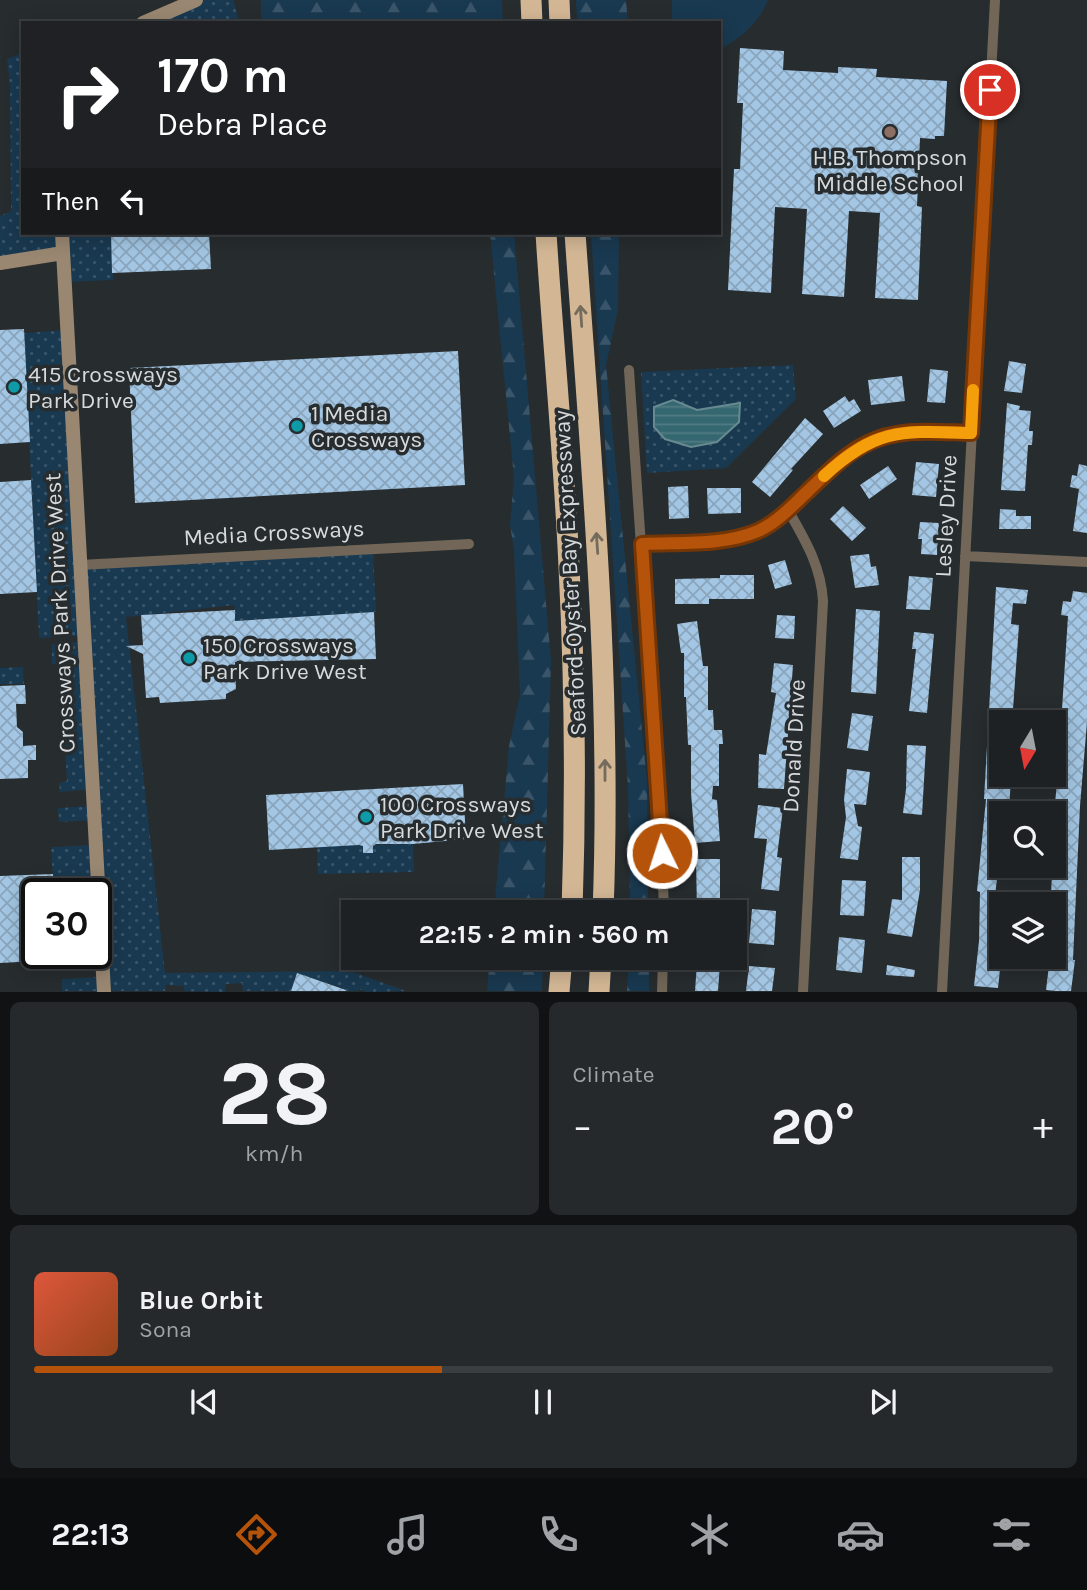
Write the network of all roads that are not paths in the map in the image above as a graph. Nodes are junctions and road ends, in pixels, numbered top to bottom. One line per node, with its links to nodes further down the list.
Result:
1 (196, 0): 5 (street)
2 (531, 0): 6 (highway)
3 (559, 0): 7 (highway)
4 (995, 0): 14 (street, Lesley Drive)
5 (148, 21)
6 (532, 21)
7 (561, 21)
8 (62, 235): 11 (street, Crossways Park Drive West)
9 (546, 235): 21 (highway, Seaford-Oyster Bay Expressway)
10 (575, 235): 22 (highway, Seaford-Oyster Bay Expressway, one-way to 10)
11 (63, 253): 12 (street); 20 (street, Crossways Park Drive West)
12 (0, 263)
13 (629, 370): 17 (street)
14 (971, 433): 15 (street); 18 (street, Lesley Drive)
15 (788, 510): 17 (street); 39 (street, Donald Drive)
16 (469, 544): 20 (street, Media Crossways)
17 (642, 544): 27 (street)
18 (965, 556): 19 (street); 40 (street, Lesley Drive)
19 (1087, 562)
20 (80, 565): 33 (street, Crossways Park Drive West)
21 (575, 758): 23 (highway); 24 (highway, Seaford-Oyster Bay Expressway)
22 (605, 805): 25 (highway, Seaford-Oyster Bay Expressway); 26 (highway)
23 (566, 900)
24 (572, 900)
25 (603, 900)
26 (609, 900)
27 (664, 900)
28 (561, 970): 34 (highway)
29 (569, 970): 35 (highway)
30 (600, 970): 36 (highway)
31 (610, 970): 37 (highway)
32 (663, 970): 38 (street)
33 (104, 992)
34 (559, 992)
35 (568, 992)
36 (599, 992)
37 (610, 992)
38 (662, 992)
39 (803, 992)
40 (942, 992)

